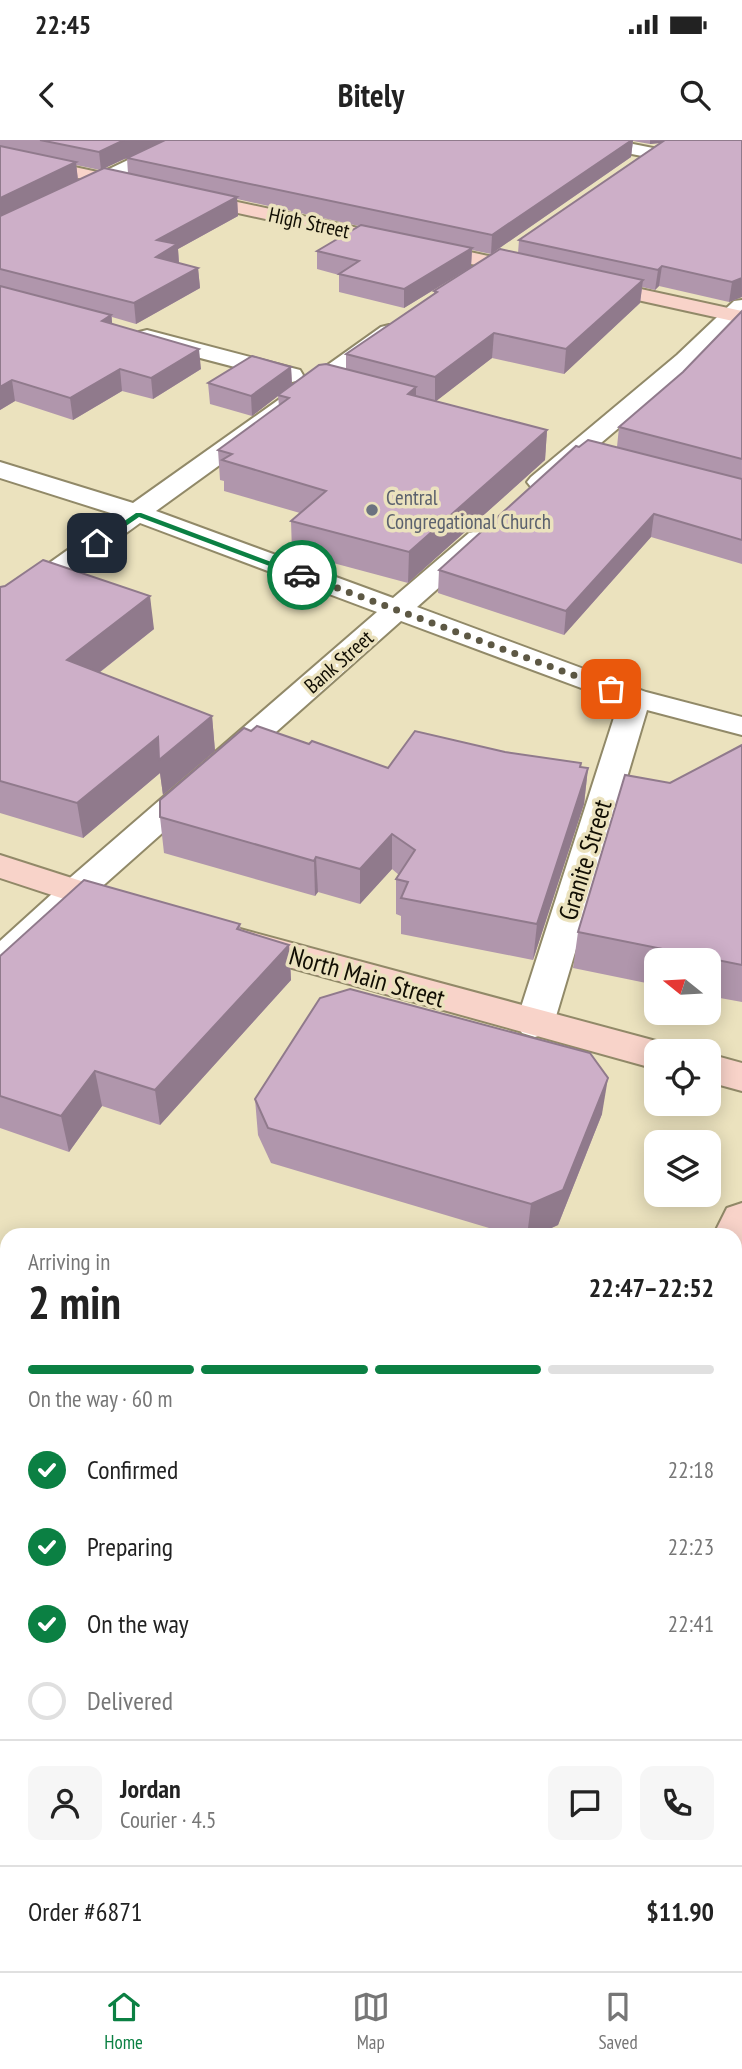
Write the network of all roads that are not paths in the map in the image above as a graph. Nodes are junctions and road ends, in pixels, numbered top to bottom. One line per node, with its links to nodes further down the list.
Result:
1 (184, 140): 7 (street)
2 (586, 140): 4 (street)
3 (672, 140): 4 (street)
4 (652, 153): 6 (street)
5 (0, 156): 7 (street, High Street)
6 (629, 169)
7 (101, 178): 8 (street); 9 (street, High Street)
8 (0, 228)
9 (506, 256): 10 (street); 11 (street, High Street)
10 (463, 284)
11 (739, 313): 19 (street, Bank Street)
12 (407, 319): 14 (street)
13 (121, 330): 14 (street)
14 (319, 382): 15 (street); 17 (street)
15 (344, 388)
16 (0, 470): 17 (street)
17 (139, 514): 18 (street); 19 (street)
18 (0, 611)
19 (398, 611): 20 (street); 23 (street, Bank Street)
20 (635, 698): 21 (street); 27 (street, Granite Street)
21 (742, 726)
22 (0, 866): 23 (street)
23 (76, 891): 24 (street); 26 (street, Bank Street)
24 (149, 914)
25 (212, 933): 27 (street, North Main Street)
26 (0, 962)
27 (535, 1023): 28 (street, North Main Street)
28 (644, 1052)
29 (721, 1071): 30 (street)
30 (742, 1077)

